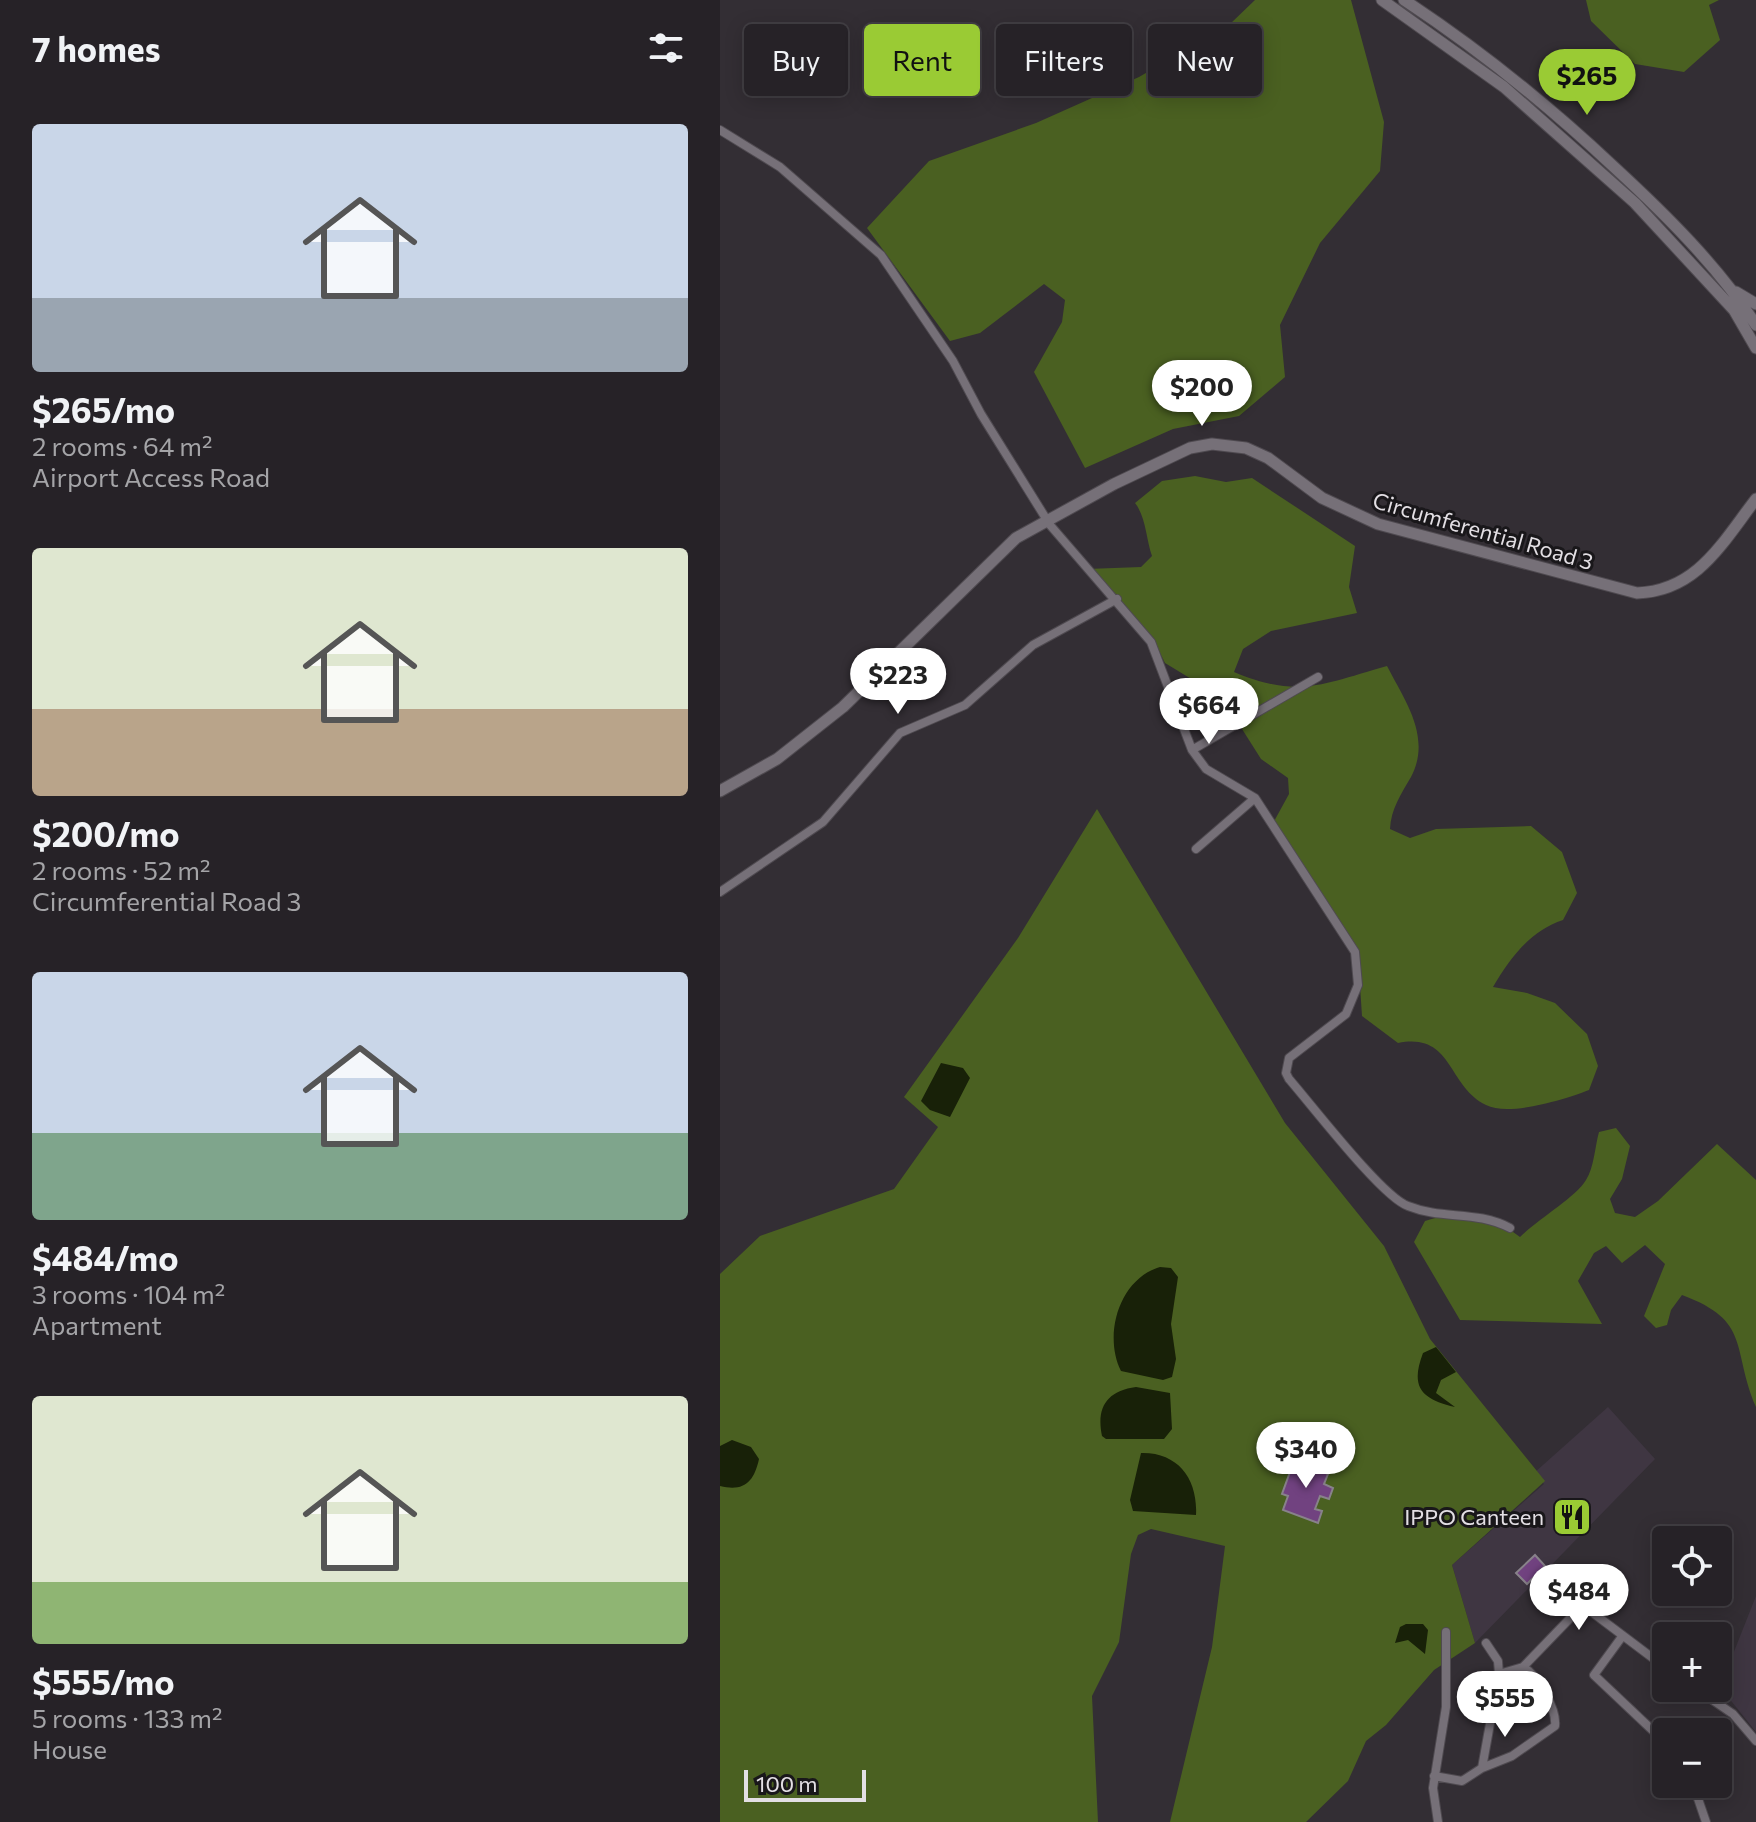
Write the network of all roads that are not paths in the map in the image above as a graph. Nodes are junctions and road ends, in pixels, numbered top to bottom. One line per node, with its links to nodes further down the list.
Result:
1 (1382, 0): 3 (main road)
2 (1404, 0): 3 (main road)
3 (1487, 65): 5 (main road); 7 (main road)
4 (720, 130): 11 (street)
5 (1725, 284): 6 (main road); 8 (main road)
6 (1756, 304)
7 (1734, 310): 8 (main road); 9 (main road)
8 (1754, 319)
9 (1756, 348)
10 (1756, 499): 11 (main road, Circumferential Road 3)
11 (1047, 520): 12 (street); 15 (main road, Circumferential Road 3)
12 (1117, 599): 14 (street); 18 (street)
13 (1318, 677): 14 (street)
14 (1192, 750): 16 (street)
15 (720, 791)
16 (1255, 798): 17 (street); 19 (street)
17 (1196, 849)
18 (720, 892)
19 (1510, 1228)
20 (1446, 1632): 30 (street)
21 (1621, 1638): 23 (street); 24 (street); 27 (street)
22 (1486, 1643): 25 (street)
23 (1652, 1659)
24 (1523, 1667): 25 (street); 29 (street)
25 (1499, 1674): 29 (street)
26 (1715, 1702): 28 (street)
27 (1652, 1730)
28 (1756, 1741)
29 (1482, 1768): 30 (street)
30 (1434, 1776): 32 (street)
31 (1698, 1798): 33 (street)
32 (1438, 1822)
33 (1706, 1822)

